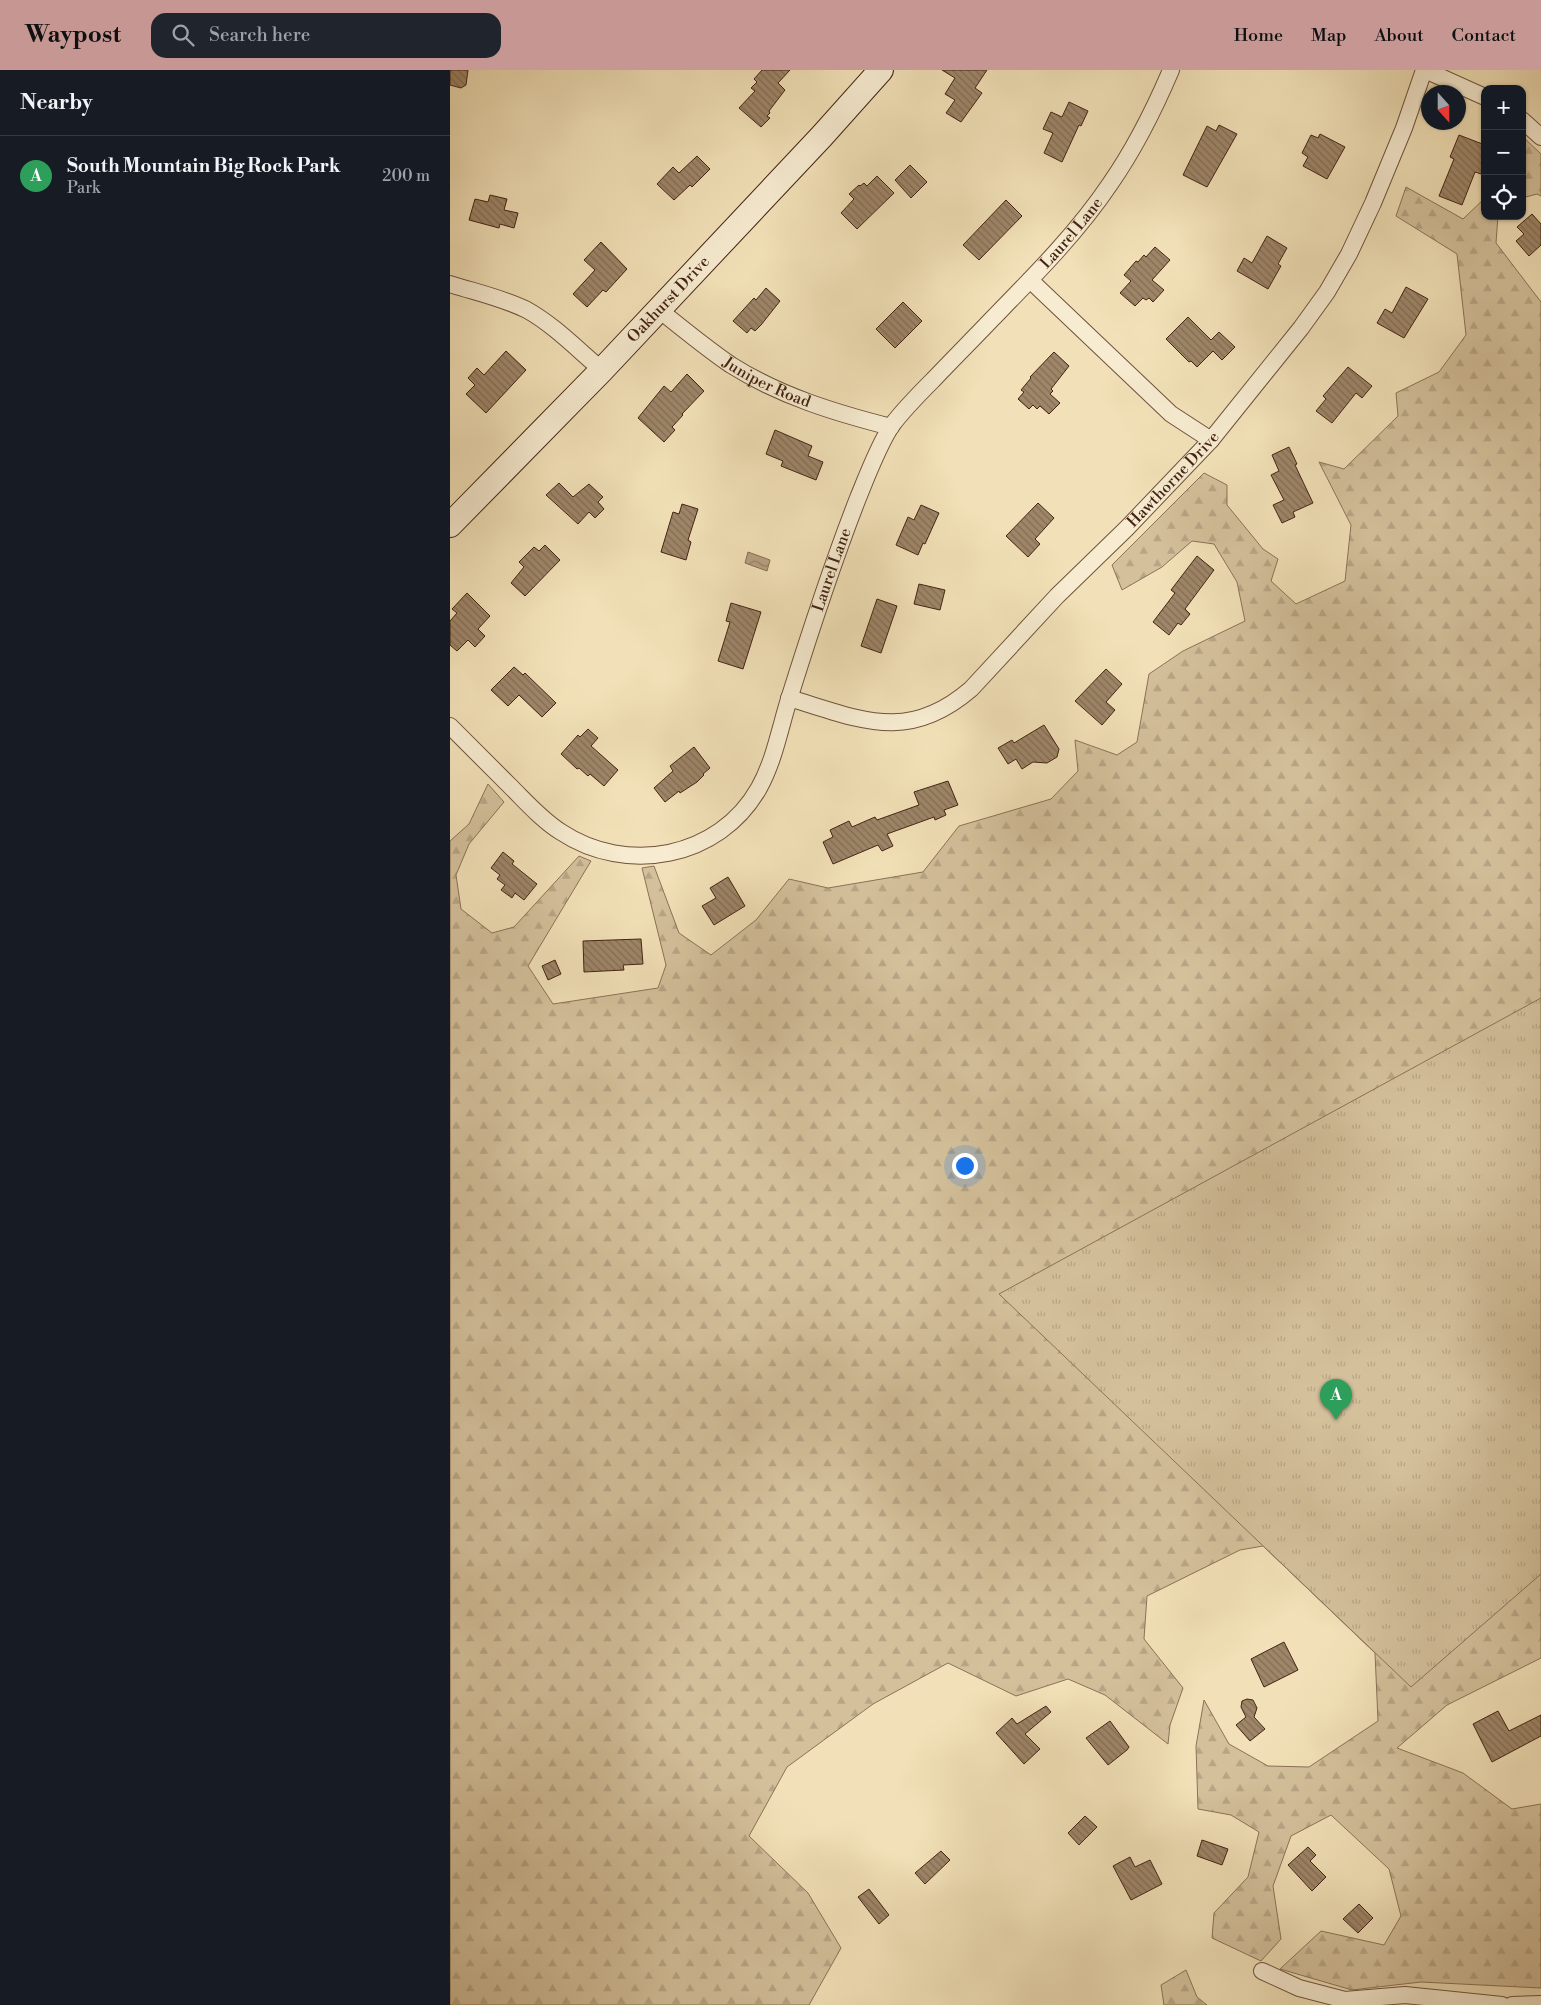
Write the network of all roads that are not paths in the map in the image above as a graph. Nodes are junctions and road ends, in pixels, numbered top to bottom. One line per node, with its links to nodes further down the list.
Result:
1 (881, 70): 9 (street, Oakhurst Drive)
2 (1171, 70): 7 (street, Laurel Lane)
3 (1424, 70): 4 (street); 12 (street, Hawthorne Drive)
4 (1481, 95)
5 (1526, 124): 6 (street)
6 (1541, 137)
7 (1030, 280): 11 (street, Laurel Lane); 12 (street)
8 (450, 284): 10 (street)
9 (658, 309): 10 (street, Oakhurst Drive); 11 (street, Juniper Road)
10 (602, 370): 13 (street, Oakhurst Drive)
11 (891, 427): 14 (street, Laurel Lane)
12 (1211, 440): 14 (street, Hawthorne Drive)
13 (450, 525)
14 (789, 698): 15 (street, Laurel Lane)
15 (450, 726)
16 (1262, 1971): 18 (street)
17 (1541, 2004): 19 (street)
18 (1502, 2005)
19 (1512, 2005)

